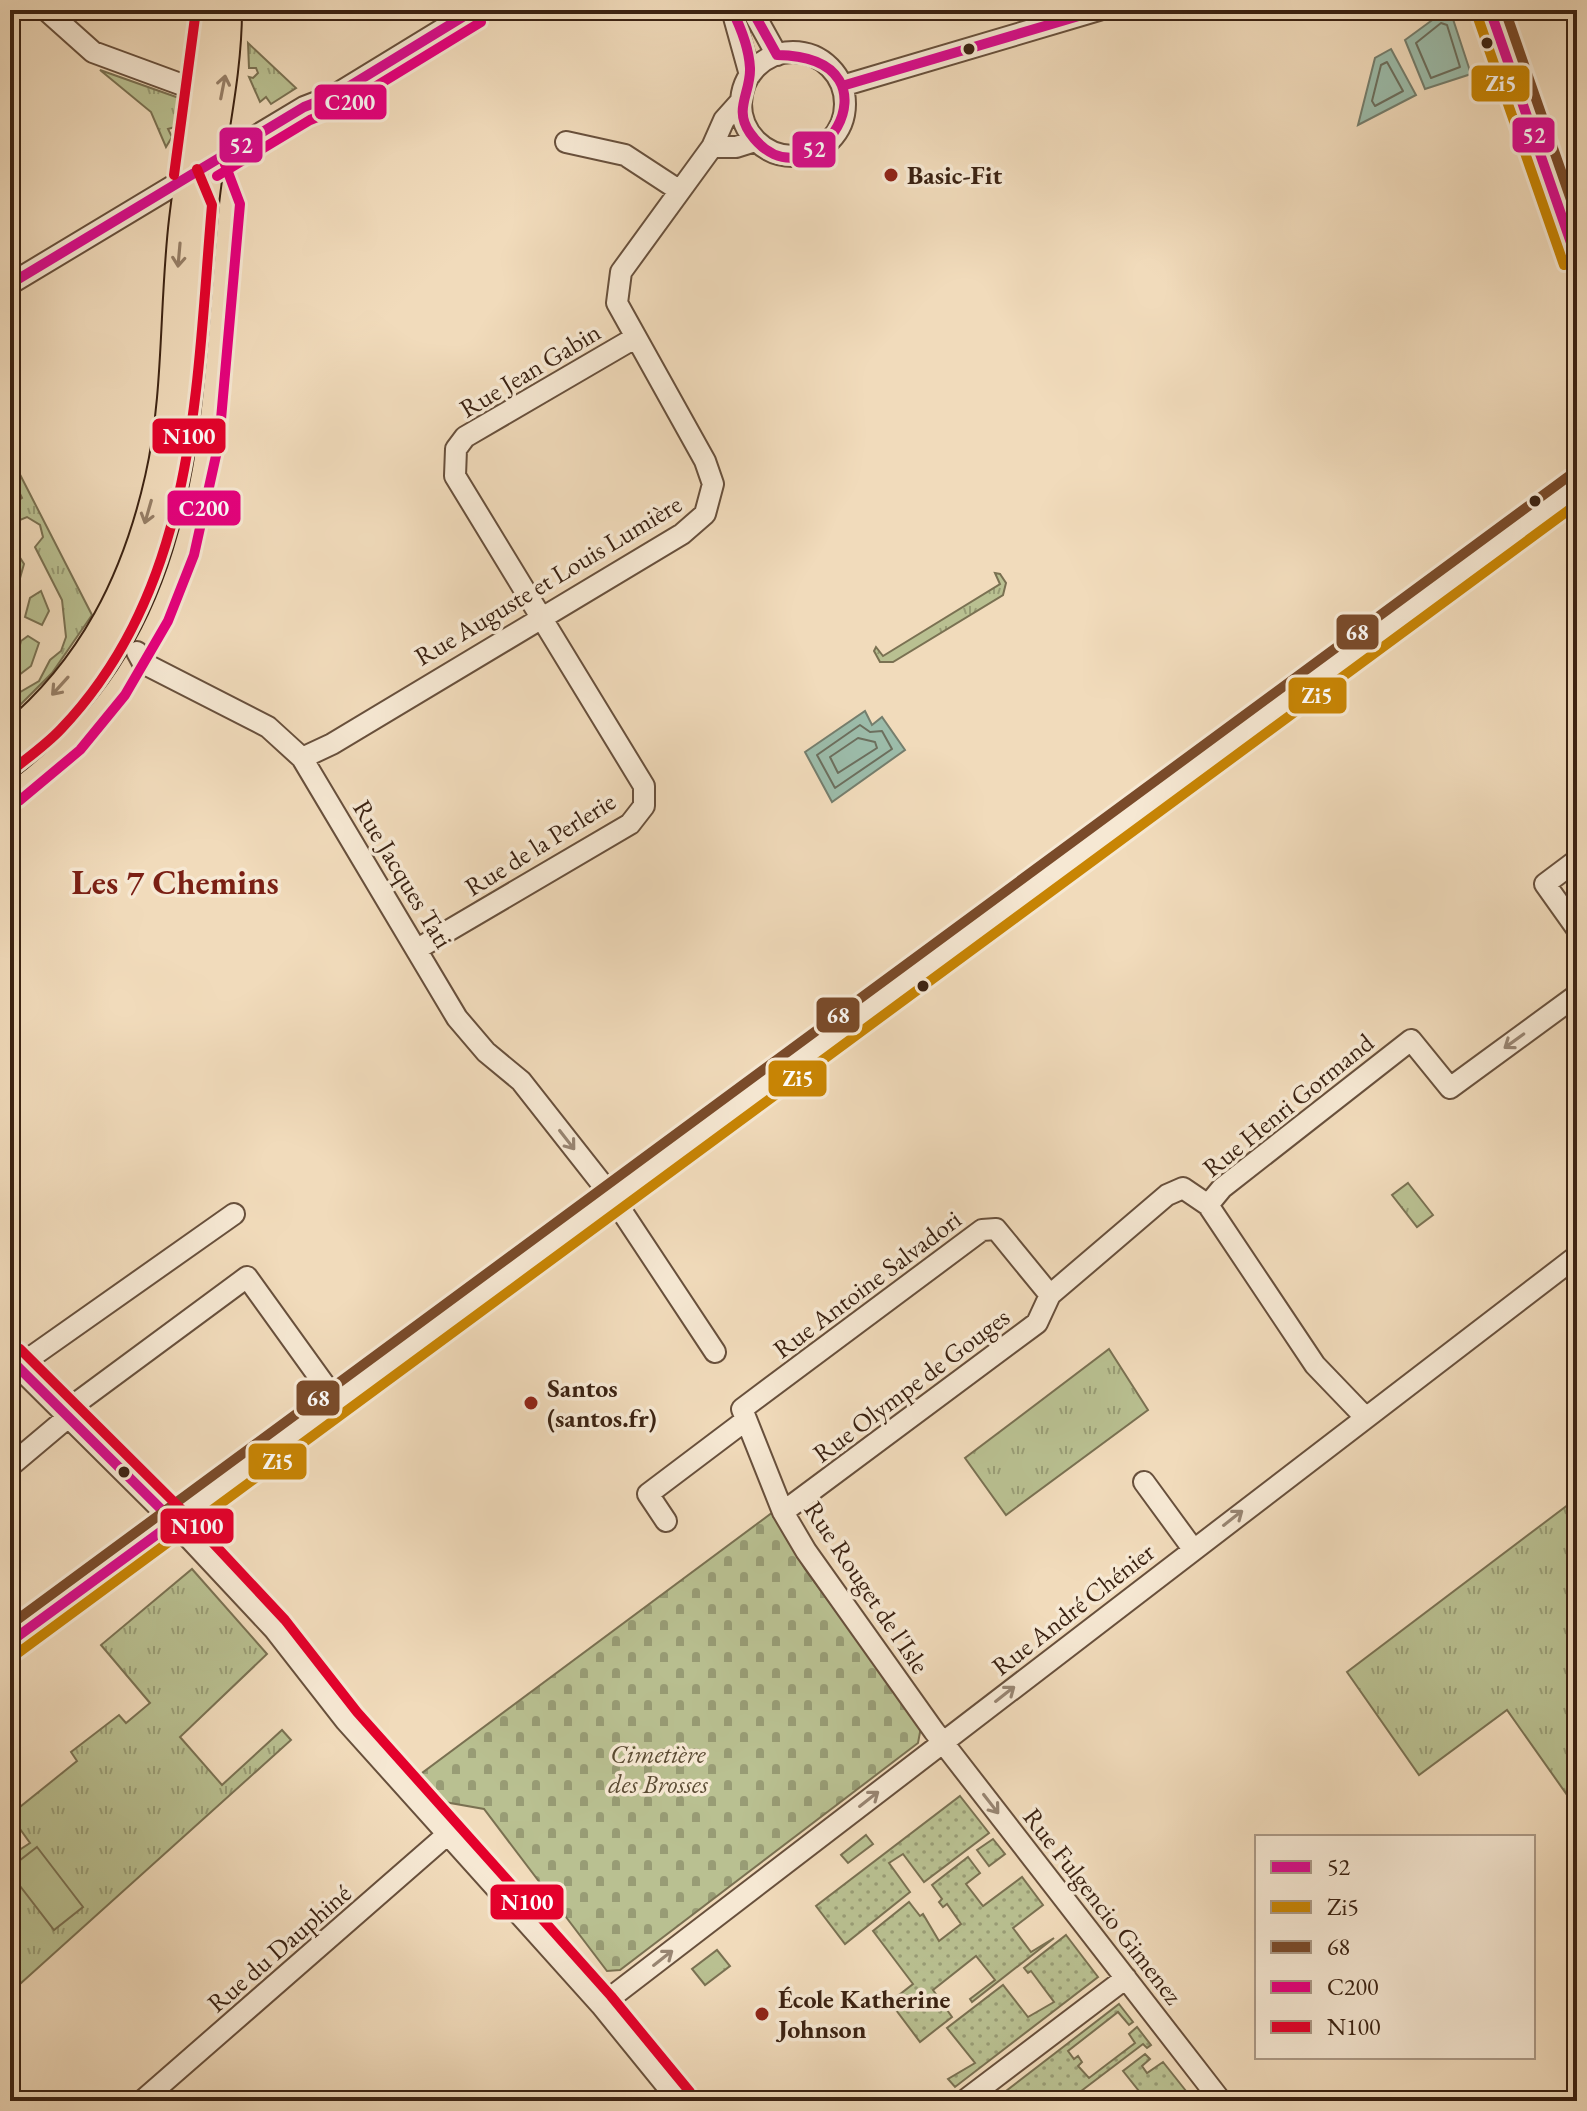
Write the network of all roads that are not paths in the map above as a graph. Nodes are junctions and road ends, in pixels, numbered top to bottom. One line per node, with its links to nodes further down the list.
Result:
1 (46, 10): 15 (street)
2 (210, 10): 15 (main road)
3 (229, 10): 21 (main road, one-way to 3)
4 (448, 10): 17 (street)
5 (474, 10): 17 (street)
6 (732, 10): 13 (street)
7 (752, 10): 12 (street)
8 (1099, 10): 14 (street)
9 (1490, 10): 25 (main road)
10 (1499, 10): 22 (street)
11 (1507, 10): 22 (main road)
12 (777, 55): 13 (street); 14 (street)
13 (750, 75): 16 (street)
14 (842, 86): 18 (street)
15 (199, 91): 23 (main road)
16 (741, 101): 18 (street); 20 (street, Rue Auguste et Louis Lumière)
17 (304, 107): 21 (street)
18 (755, 141): 20 (street)
19 (566, 142): 24 (street)
20 (712, 147): 24 (street, Rue Auguste et Louis Lumière)
21 (210, 164): 23 (street); 30 (main road)
22 (1558, 175): 25 (main road)
23 (188, 177): 26 (street); 30 (main road, one-way to 30)
24 (680, 191): 27 (street, Rue Auguste et Louis Lumière)
25 (1577, 258)
26 (10, 284)
27 (633, 339): 29 (street, Rue Auguste et Louis Lumière); 29 (street, Rue Jean Gabin)
28 (1577, 487): 38 (street)
29 (539, 618): 32 (street, Rue Auguste et Louis Lumière); 36 (street, Rue de la Perlerie)
30 (119, 642): 31 (main road, one-way to 31); 32 (street, Rue Jacques Tati); 33 (main road)
31 (10, 735)
32 (302, 758): 36 (street, Rue Jacques Tati)
33 (10, 765)
34 (1577, 860): 35 (street)
35 (1577, 929)
36 (419, 948): 38 (street, Rue Jacques Tati, one-way to 38)
37 (1577, 995): 39 (street, Rue Henri Gormand, one-way to 39)
38 (613, 1198): 43 (street); 45 (street)
39 (1208, 1205): 42 (street, Rue Olympe de Gouges); 48 (street, Rue Henri Gormand)
40 (234, 1214): 44 (street)
41 (1577, 1256): 48 (street, Rue André Chénier)
42 (1050, 1295): 46 (street, Rue Antoine Salvadori); 51 (street, Rue Olympe de Gouges)
43 (715, 1352)
44 (14, 1363): 47 (street)
45 (337, 1402): 47 (street); 53 (street)
46 (744, 1415): 51 (street, Rue Rouget de l'Isle); 52 (street)
47 (65, 1416): 49 (street); 53 (street)
48 (1365, 1417): 54 (street, Rue André Chénier, one-way to 48)
49 (10, 1466)
50 (1144, 1482): 54 (street)
51 (783, 1512): 56 (street, Rue Rouget de l'Isle)
52 (666, 1521)
53 (174, 1522): 55 (street); 57 (street)
54 (1193, 1549): 56 (street, Rue André Chénier, one-way to 54)
55 (10, 1642)
56 (943, 1742): 58 (street, Rue Fulgencio Gimenez, one-way to 58); 59 (street, Rue André Chénier, one-way to 56)
57 (449, 1833): 59 (street); 60 (street, Rue du Dauphiné)
58 (1126, 1978): 62 (street); 63 (street, Rue Fulgencio Gimenez)
59 (601, 2005): 61 (street)
60 (142, 2101)
61 (679, 2101)
62 (964, 2101)
63 (1221, 2101)

